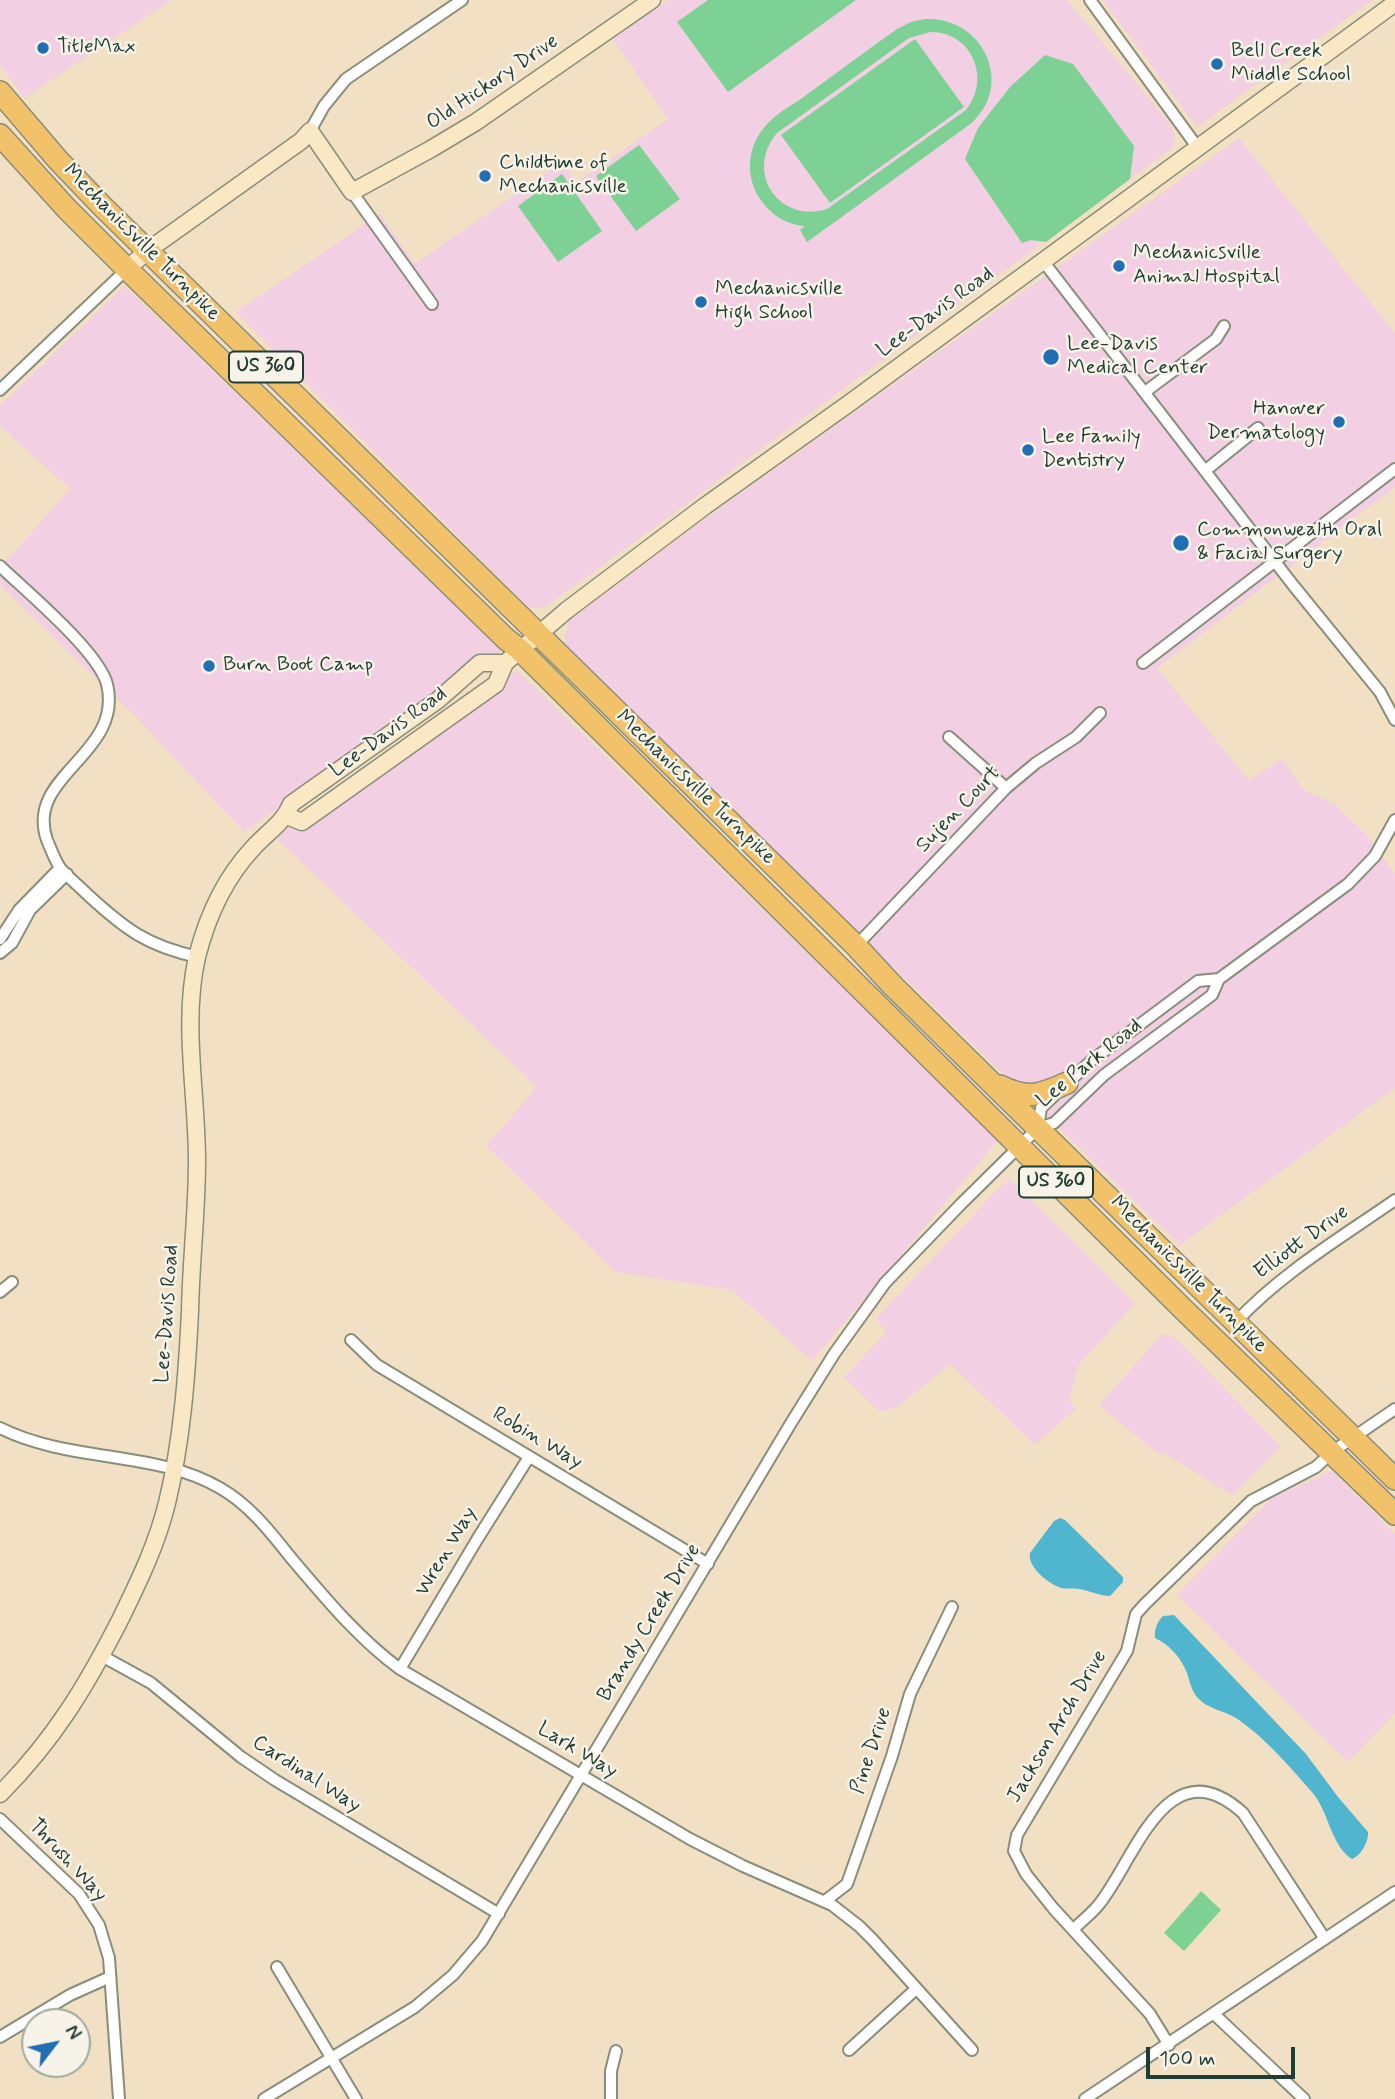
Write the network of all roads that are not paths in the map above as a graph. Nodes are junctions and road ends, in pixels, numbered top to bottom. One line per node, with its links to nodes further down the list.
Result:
1 (461, 0): 6 (street)
2 (652, 0): 11 (main road, Old Hickory Drive)
3 (1090, 0): 8 (street)
4 (1395, 3): 8 (main road, Lee-Davis Road)
5 (0, 92): 12 (highway, Mechanicsville Turnpike / US 360)
6 (310, 131): 9 (main road); 10 (main road)
7 (0, 135): 14 (highway, Mechanicsville Turnpike / US 360)
8 (1198, 148): 13 (main road, Lee-Davis Road)
9 (329, 159): 10 (main road); 11 (main road)
10 (274, 160): 12 (main road)
11 (352, 192): 15 (street)
12 (147, 251): 14 (main road); 24 (highway, Mechanicsville Turnpike / US 360)
13 (1043, 261): 18 (street); 24 (main road, Lee-Davis Road)
14 (127, 269): 17 (street); 25 (highway, Mechanicsville Turnpike / US 360)
15 (432, 304)
16 (1224, 326): 18 (street)
17 (0, 390)
18 (1145, 392): 21 (street)
19 (1258, 428): 21 (street)
20 (1395, 469): 22 (street)
21 (1206, 470): 22 (street)
22 (1276, 562): 26 (street); 28 (street)
23 (0, 566): 35 (street)
24 (538, 635): 25 (main road, Lee-Davis Road); 37 (highway, Mechanicsville Turnpike / US 360)
25 (513, 657): 29 (main road, Lee-Davis Road); 31 (main road, Lee-Davis Road); 44 (highway, Mechanicsville Turnpike / US 360)
26 (1143, 663)
27 (1100, 713): 32 (street, Sujen Court)
28 (1395, 720)
29 (403, 724): 31 (main road); 33 (main road, Lee-Davis Road)
30 (949, 737): 32 (street)
31 (364, 778): 33 (main road, Lee-Davis Road)
32 (1006, 788): 37 (street, Sujen Court)
33 (286, 816): 39 (main road, Lee-Davis Road)
34 (1395, 820): 40 (street, Lee Park Road)
35 (64, 871): 36 (street); 38 (street); 39 (street)
36 (0, 939)
37 (856, 946): 41 (highway, Mechanicsville Turnpike / US 360)
38 (0, 953)
39 (198, 957): 55 (main road, Lee-Davis Road)
40 (1219, 979): 42 (street, Lee Park Road); 43 (street, Lee Park Road)
41 (989, 1080): 42 (highway); 43 (highway, Mechanicsville Turnpike / US 360)
42 (1067, 1083): 43 (street, Lee Park Road)
43 (1038, 1128): 44 (street, Brandy Creek Drive); 48 (highway, Mechanicsville Turnpike / US 360)
44 (1019, 1145): 53 (highway, Mechanicsville Turnpike / US 360); 58 (street, Brandy Creek Drive)
45 (1395, 1200): 48 (street, Elliott Drive)
46 (12, 1282): 47 (street)
47 (0, 1292)
48 (1236, 1322): 52 (highway, Mechanicsville Turnpike / US 360)
49 (351, 1340): 54 (street, Robin Way)
50 (1395, 1409): 52 (street, Jackson Arch Drive)
51 (0, 1429): 55 (street, Lark Way)
52 (1354, 1438): 53 (street, Jackson Arch Drive); 56 (highway, Mechanicsville Turnpike / US 360)
53 (1332, 1452): 57 (highway, Mechanicsville Turnpike / US 360); 68 (street, Jackson Arch Drive)
54 (529, 1457): 58 (street, Robin Way); 61 (street, Wren Way)
55 (174, 1470): 60 (main road, Lee-Davis Road); 61 (street, Lark Way)
56 (1395, 1479)
57 (1395, 1514)
58 (708, 1564): 62 (street, Brandy Creek Drive)
59 (952, 1607): 66 (street, Pine Drive)
60 (102, 1656): 63 (main road, Lee-Davis Road); 67 (street, Cardinal Way)
61 (400, 1670): 62 (street, Lark Way)
62 (581, 1775): 66 (street, Lark Way); 67 (street, Brandy Creek Drive)
63 (0, 1794)
64 (0, 1819): 71 (street, Thrush Way)
65 (1395, 1894): 69 (street)
66 (825, 1901): 72 (street, Lark Way)
67 (499, 1914): 79 (street, Brandy Creek Drive)
68 (1073, 1930): 69 (street); 75 (street, Jackson Arch Drive)
69 (1325, 1939): 73 (street)
70 (277, 1967): 79 (street)
71 (110, 1977): 74 (street); 80 (street, Thrush Way)
72 (916, 1989): 76 (street); 77 (street, Lark Way)
73 (1214, 2014): 75 (street); 85 (street)
74 (0, 2037)
75 (1169, 2045): 84 (street)
76 (849, 2050)
77 (972, 2050)
78 (616, 2051): 83 (street)
79 (331, 2058): 81 (street, Brandy Creek Drive); 82 (street)
80 (119, 2099)
81 (264, 2099)
82 (356, 2099)
83 (611, 2099)
84 (1085, 2099)
85 (1304, 2099)

